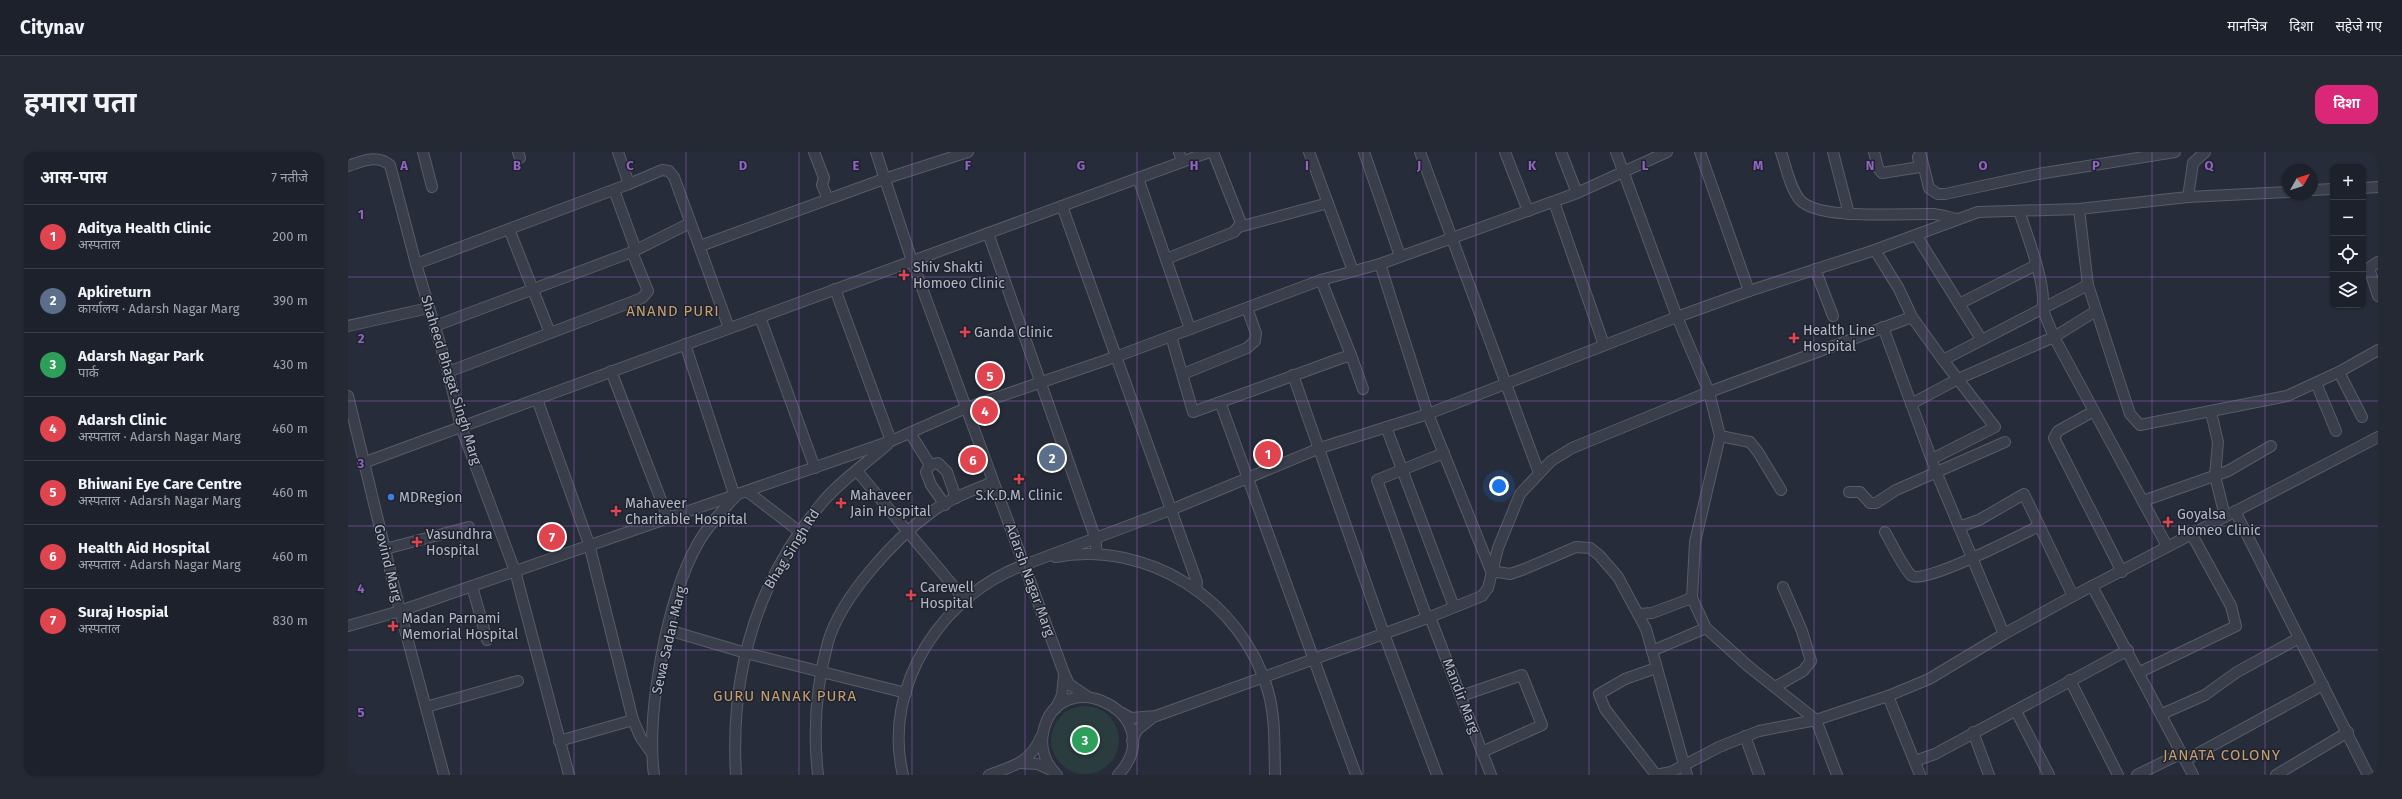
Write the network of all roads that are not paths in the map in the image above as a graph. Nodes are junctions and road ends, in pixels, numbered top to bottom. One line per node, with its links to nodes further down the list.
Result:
1 (423, 152): 29 (street)
2 (618, 152): 28 (street)
3 (814, 152): 38 (street)
4 (876, 152): 27 (street, Adarsh Nagar Marg)
5 (968, 152): 27 (street)
6 (1209, 152): 23 (street)
7 (1213, 152): 48 (street)
8 (1309, 152): 40 (street)
9 (1364, 152): 56 (street)
10 (1420, 152): 52 (street)
11 (1505, 152): 43 (street)
12 (1561, 152): 36 (street)
13 (1616, 152): 25 (street)
14 (1667, 152): 25 (street)
15 (1700, 152): 69 (street)
16 (1781, 152): 45 (street)
17 (1833, 152): 45 (street)
18 (1874, 152): 19 (street)
19 (1917, 152)
20 (1920, 152): 21 (street)
21 (2175, 152)
22 (2197, 153): 37 (street)
23 (1180, 157): 26 (street)
24 (348, 166): 60 (street, Shaheed Bhagat Singh Marg)
25 (1623, 172): 36 (street); 78 (street)
26 (1138, 178): 41 (street); 57 (street)
27 (884, 179): 38 (street); 58 (street, Adarsh Nagar Marg)
28 (630, 184): 33 (street); 47 (street)
29 (432, 186)
30 (2378, 187): 31 (street)
31 (2366, 188)
32 (2330, 189): 34 (street)
33 (614, 190): 49 (street); 55 (street)
34 (2318, 190)
35 (2282, 192): 37 (street)
36 (1577, 194): 39 (street)
37 (2188, 197): 42 (street)
38 (828, 199): 53 (street)
39 (1554, 202): 43 (street); 90 (street)
40 (1328, 203): 48 (street); 64 (street)
41 (1062, 206): 50 (street); 93 (street)
42 (2079, 209): 44 (street); 66 (street)
43 (1528, 211): 52 (street)
44 (2019, 211): 46 (street); 62 (street)
45 (1849, 214): 46 (street)
46 (1958, 219): 51 (street)
47 (690, 223): 53 (street); 55 (street)
48 (1239, 227): 57 (street)
49 (509, 230): 60 (street); 67 (street)
50 (988, 233): 58 (street); 101 (street)
51 (1916, 235): 54 (street); 71 (street)
52 (1452, 239): 56 (street); 102 (street)
53 (700, 246): 83 (street)
54 (1875, 250): 63 (street); 79 (street)
55 (634, 251): 67 (street); 85 (street)
56 (1400, 256): 61 (street)
57 (1166, 259): 84 (street)
58 (912, 261): 68 (street); 110 (street, Adarsh Nagar Marg)
59 (2378, 262): 70 (street)
60 (416, 264): 72 (street, Shaheed Bhagat Singh Marg)
61 (1380, 264): 64 (street); 113 (street)
62 (2036, 265): 71 (street); 74 (street)
63 (1815, 269): 69 (street); 76 (street)
64 (1353, 271): 65 (street)
65 (1321, 280): 73 (street); 92 (street)
66 (2088, 285): 74 (street); 75 (street)
67 (532, 289): 81 (street); 85 (street)
68 (836, 289): 77 (street); 121 (street)
69 (1750, 291): 78 (street)
70 (2378, 296)
71 (1959, 304): 88 (street)
72 (429, 308): 80 (street); 81 (street, Shaheed Bhagat Singh Marg)
73 (1247, 308): 84 (street); 98 (street)
74 (2042, 308): 87 (street); 88 (street)
75 (2096, 312): 87 (street); 112 (street)
76 (1833, 316)
77 (760, 317): 83 (street); 129 (street)
78 (1677, 317): 90 (street); 105 (street)
79 (1912, 317): 82 (street); 94 (street)
80 (348, 326)
81 (435, 326): 96 (street, Shaheed Bhagat Singh Marg)
82 (1883, 327): 105 (street); 109 (street)
83 (729, 328): 89 (street)
84 (1190, 329): 86 (street)
85 (550, 333): 96 (street)
86 (1171, 336): 93 (street); 98 (street)
87 (2054, 337): 100 (street); 111 (street)
88 (1981, 340): 94 (street)
89 (685, 344): 95 (street); 140 (street)
90 (1604, 345): 102 (street)
91 (2378, 350): 97 (street)
92 (1351, 355): 99 (street); 104 (street)
93 (1118, 356): 101 (street); 144 (street)
94 (1943, 360): 100 (street)
95 (611, 371): 107 (street); 147 (street)
96 (448, 372): 115 (street, Shaheed Bhagat Singh Marg)
97 (2339, 372): 103 (street); 114 (street)
98 (1183, 374): 108 (street)
99 (1293, 375): 108 (street); 124 (street)
100 (1958, 379): 109 (street); 126 (street)
101 (1041, 382): 110 (street); 155 (street)
102 (1506, 383): 113 (street); 132 (street)
103 (2316, 383): 112 (street); 117 (street)
104 (1363, 389)
105 (1709, 392): 119 (street); 132 (street)
106 (348, 396): 127 (street, Govind Marg)
107 (537, 399): 115 (street); 156 (street)
108 (1220, 402): 135 (street)
109 (1911, 404): 126 (street)
110 (966, 408): 118 (street); 136 (street, Adarsh Nagar Marg)
111 (2094, 411): 142 (street); 164 (street)
112 (2211, 412): 134 (street)
113 (1428, 414): 116 (street); 125 (street)
114 (2362, 417)
115 (461, 427): 127 (street); 162 (street, Shaheed Bhagat Singh Marg)
116 (1386, 427): 124 (street); 130 (street)
117 (2336, 431)
118 (910, 433): 121 (street); 128 (street)
119 (1720, 436): 137 (street); 170 (street)
120 (2378, 437): 145 (street)
121 (892, 441): 129 (street); 131 (street, Bhag Singh Rd)
122 (2005, 442): 133 (street)
123 (2272, 446): 134 (street)
124 (1320, 448): 135 (street); 179 (street)
125 (1444, 453): 130 (street); 163 (street)
126 (1932, 459): 133 (street)
127 (363, 463): 158 (street, Govind Marg)
128 (930, 465): 141 (street); 143 (street)
129 (815, 468): 138 (street)
130 (1402, 470): 172 (street); 175 (street, Mandir Marg)
131 (857, 471): 151 (street, Bhag Singh Rd); 152 (street)
132 (1539, 473): 163 (street)
133 (1937, 474): 139 (street); 150 (street)
134 (2215, 476): 142 (street); 146 (street)
135 (1247, 480): 144 (street); 186 (street)
136 (994, 482): 141 (street); 161 (street, Adarsh Nagar Marg)
137 (1781, 490)
138 (748, 492): 140 (street); 151 (street)
139 (1849, 492)
140 (735, 497): 147 (street); 178 (street, Sewa Sadan Marg)
141 (956, 498): 143 (street)
142 (2143, 501): 157 (street)
143 (945, 504): 152 (street)
144 (1173, 509): 155 (street); 168 (street)
145 (2235, 511): 146 (street); 181 (street)
146 (2225, 516): 154 (street)
147 (668, 518): 156 (street)
148 (2039, 526): 150 (street); 160 (street); 169 (street)
149 (468, 527): 158 (street)
150 (1959, 527): 160 (street)
151 (800, 532): 185 (street, Bhag Singh Rd)
152 (908, 532): 171 (street); 188 (street)
153 (1885, 532): 160 (street)
154 (2191, 533): 157 (street); 189 (street)
155 (1095, 537): 159 (street); 161 (street)
156 (589, 544): 162 (street); 206 (street)
157 (2167, 546): 164 (street)
158 (385, 549): 173 (street, Govind Marg)
159 (1097, 554): 161 (street); 168 (street)
160 (1971, 558): 180 (street)
161 (1024, 565): 171 (street); 190 (street, Adarsh Nagar Marg)
162 (515, 570): 165 (street); 213 (street, Shaheed Bhagat Singh Marg)
163 (1492, 571): 172 (street); 174 (street)
164 (2122, 572): 166 (street)
165 (472, 586): 173 (street); 182 (street)
166 (2092, 586): 169 (street); 183 (street)
167 (1783, 587): 195 (street)
168 (1196, 590): 191 (street)
169 (2073, 596): 180 (street)
170 (1692, 598): 174 (street); 177 (street)
171 (965, 600): 196 (street)
172 (1454, 607): 175 (street)
173 (400, 611): 176 (street); 200 (street, Govind Marg)
174 (1639, 614): 184 (street)
175 (1429, 618): 179 (street); 197 (street, Mandir Marg)
176 (348, 626)
177 (1706, 628): 184 (street); 195 (street)
178 (668, 630): 185 (street); 214 (street, Sewa Sadan Marg)
179 (1384, 634): 186 (street); 231 (street)
180 (2004, 634): 198 (street)
181 (2299, 638): 194 (street); 204 (street)
182 (487, 640)
183 (2128, 650): 189 (street); 192 (street)
184 (1652, 651): 187 (street)
185 (746, 653): 188 (street); 224 (street, Bhag Singh Rd)
186 (1313, 659): 191 (street); 230 (street)
187 (1656, 668): 219 (street); 233 (street)
188 (822, 672): 196 (street); 225 (street)
189 (2140, 672): 204 (street)
190 (1064, 673): 199 (street); 201 (street)
191 (1263, 677): 205 (street); 229 (street)
192 (2070, 680): 202 (street); 239 (street)
193 (518, 681): 200 (street)
194 (2323, 684): 210 (street); 216 (street)
195 (1774, 687): 207 (street)
196 (906, 693): 226 (street)
197 (1461, 696): 215 (street, Mandir Marg); 215 (street)
198 (1888, 696): 207 (street); 217 (street)
199 (1088, 697): 201 (street); 203 (street)
200 (426, 707): 221 (street, Govind Marg)
201 (1054, 711): 208 (street)
202 (2016, 711): 209 (street); 238 (street)
203 (1122, 713): 205 (street); 212 (street)
204 (2162, 714): 216 (street)
205 (1156, 716): 212 (street)
206 (633, 720): 213 (street); 214 (street)
207 (1816, 720): 211 (street); 235 (street)
208 (1044, 731): 218 (street); 220 (street)
209 (1973, 732): 217 (street); 237 (street)
210 (2348, 732): 242 (street); 243 (street)
211 (1745, 736): 219 (street); 234 (street)
212 (1132, 740): 228 (street)
213 (559, 741): 222 (street, Shaheed Bhagat Singh Marg)
214 (651, 752): 223 (street, Sewa Sadan Marg)
215 (1482, 752): 232 (street, Mandir Marg)
216 (2184, 756): 240 (street); 241 (street)
217 (1915, 761): 236 (street)
218 (1021, 763): 220 (street); 227 (street)
219 (1685, 770): 233 (street)
220 (1056, 774)
221 (444, 775)
222 (569, 775)
223 (654, 775)
224 (736, 775)
225 (818, 775)
226 (903, 775)
227 (989, 775)
228 (1118, 775)
229 (1276, 775)
230 (1356, 775)
231 (1437, 775)
232 (1492, 775)
233 (1656, 775)
234 (1759, 775)
235 (1837, 775)
236 (1920, 775)
237 (1989, 775)
238 (2049, 775)
239 (2118, 775)
240 (2137, 775)
241 (2193, 775)
242 (2276, 775)
243 (2368, 775)

